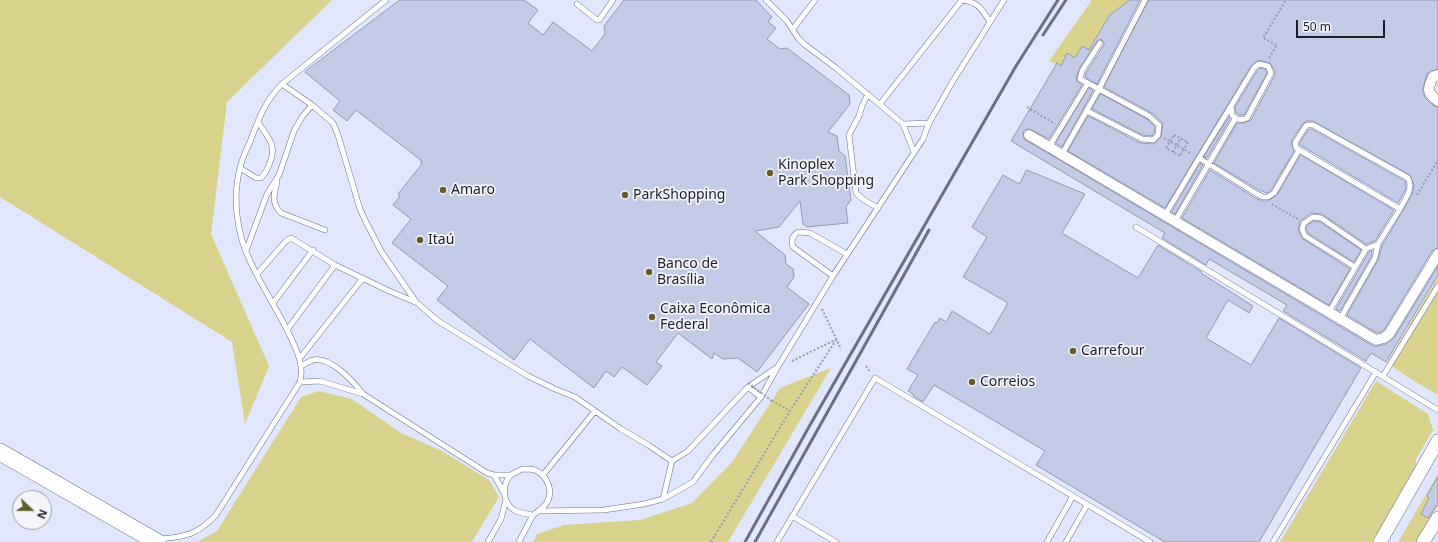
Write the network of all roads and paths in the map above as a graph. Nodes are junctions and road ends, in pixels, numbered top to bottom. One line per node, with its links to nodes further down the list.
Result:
1 (386, 0): 16 (lane)
2 (613, 0): 9 (lane)
3 (766, 0): 11 (lane)
4 (814, 0): 11 (lane)
5 (962, 0): 10 (lane); 20 (lane)
6 (1004, 0): 10 (lane)
7 (1145, 0): 17 (lane)
8 (1286, 0): 13 (path)
9 (577, 4)
10 (990, 22): 27 (lane)
11 (793, 29): 18 (lane)
12 (1100, 43): 15 (lane)
13 (1266, 65): 22 (lane); 25 (lane)
14 (1438, 75): 19 (street)
15 (1088, 83): 17 (lane); 29 (lane)
16 (282, 84): 21 (lane); 26 (lane)
17 (1099, 89): 24 (lane); 30 (lane)
18 (868, 94): 20 (lane); 46 (lane)
19 (1438, 101)
20 (880, 104): 28 (lane)
21 (312, 105): 44 (lane); 66 (lane)
22 (1231, 106): 25 (lane); 41 (lane)
23 (1027, 107): 29 (path)
24 (1087, 111): 30 (lane); 40 (lane)
25 (1235, 119): 42 (lane)
26 (258, 122): 43 (lane); 43 (lane)
27 (929, 123): 28 (lane); 38 (lane)
28 (903, 124): 38 (lane)
29 (1060, 128): 35 (lane)
30 (1158, 134): 33 (path)
31 (1029, 135): 35 (street)
32 (1181, 138): 33 (path); 34 (path); 36 (path)
33 (1170, 141): 34 (path); 39 (path)
34 (1177, 145): 36 (path); 39 (path)
35 (1049, 147): 40 (street)
36 (1184, 149): 39 (path); 41 (path)
37 (1299, 150): 45 (lane); 47 (lane); 47 (lane)
38 (914, 152): 46 (lane)
39 (1173, 152)
40 (1062, 154): 48 (street)
41 (1199, 158): 42 (lane); 48 (lane)
42 (1209, 164): 45 (lane); 49 (lane)
43 (240, 168): 56 (lane)
44 (278, 175): 52 (lane); 56 (lane)
45 (1263, 197): 50 (path)
46 (878, 208): 57 (lane)
47 (1400, 208): 53 (lane)
48 (1164, 215): 49 (street)
49 (1175, 221): 68 (street)
50 (1304, 223): 54 (lane); 60 (lane)
51 (1136, 228): 76 (lane)
52 (325, 230)
53 (1378, 244): 54 (lane); 69 (lane)
54 (1366, 249): 60 (lane)
55 (313, 250): 59 (lane); 61 (lane); 67 (lane)
56 (246, 251): 61 (lane)
57 (847, 254): 62 (lane); 62 (lane)
58 (1438, 254): 69 (street)
59 (335, 265): 63 (lane); 70 (lane)
60 (1355, 267): 68 (lane)
61 (257, 274): 67 (lane)
62 (833, 276): 65 (lane)
63 (363, 278): 66 (lane); 73 (lane)
64 (1438, 286): 77 (lane)
65 (818, 301): 71 (path); 75 (lane)
66 (416, 302): 83 (lane)
67 (273, 303): 70 (lane)
68 (1329, 312): 69 (street)
69 (1340, 319)
70 (287, 330): 73 (lane)
71 (836, 340): 72 (path); 75 (path); 84 (path)
72 (841, 350)
73 (300, 358): 74 (lane)
74 (301, 366): 78 (lane); 80 (lane)
75 (777, 368): 79 (lane); 81 (lane)
76 (1376, 372): 77 (lane); 109 (lane)
77 (1383, 376): 82 (lane)
78 (300, 382): 80 (lane); 100 (lane)
79 (748, 385): 81 (lane); 84 (path, bridge); 87 (lane)
80 (363, 394): 88 (lane)
81 (761, 398): 93 (lane)
82 (1438, 410)
83 (595, 411): 87 (lane); 90 (lane)
84 (790, 411): 103 (path)
85 (1438, 441): 110 (street)
86 (0, 452): 100 (highway)
87 (672, 461): 93 (lane)
88 (494, 475): 89 (lane); 91 (lane)
89 (511, 475): 90 (lane); 91 (lane)
90 (543, 475): 96 (lane)
91 (504, 493): 94 (lane)
92 (1072, 496): 95 (lane); 98 (lane); 106 (lane)
93 (663, 499): 96 (lane)
94 (506, 500): 97 (lane); 101 (lane)
95 (1087, 504): 107 (lane); 108 (lane)
96 (538, 511): 97 (lane)
97 (533, 515): 102 (lane)
98 (792, 516): 104 (lane); 105 (lane)
99 (1438, 518): 111 (street)
100 (154, 541)
101 (488, 542)
102 (519, 542)
103 (711, 542)
104 (777, 542)
105 (836, 542)
106 (1047, 542)
107 (1066, 542)
108 (1150, 542)
109 (1274, 542)
110 (1380, 542)
111 (1423, 542)

